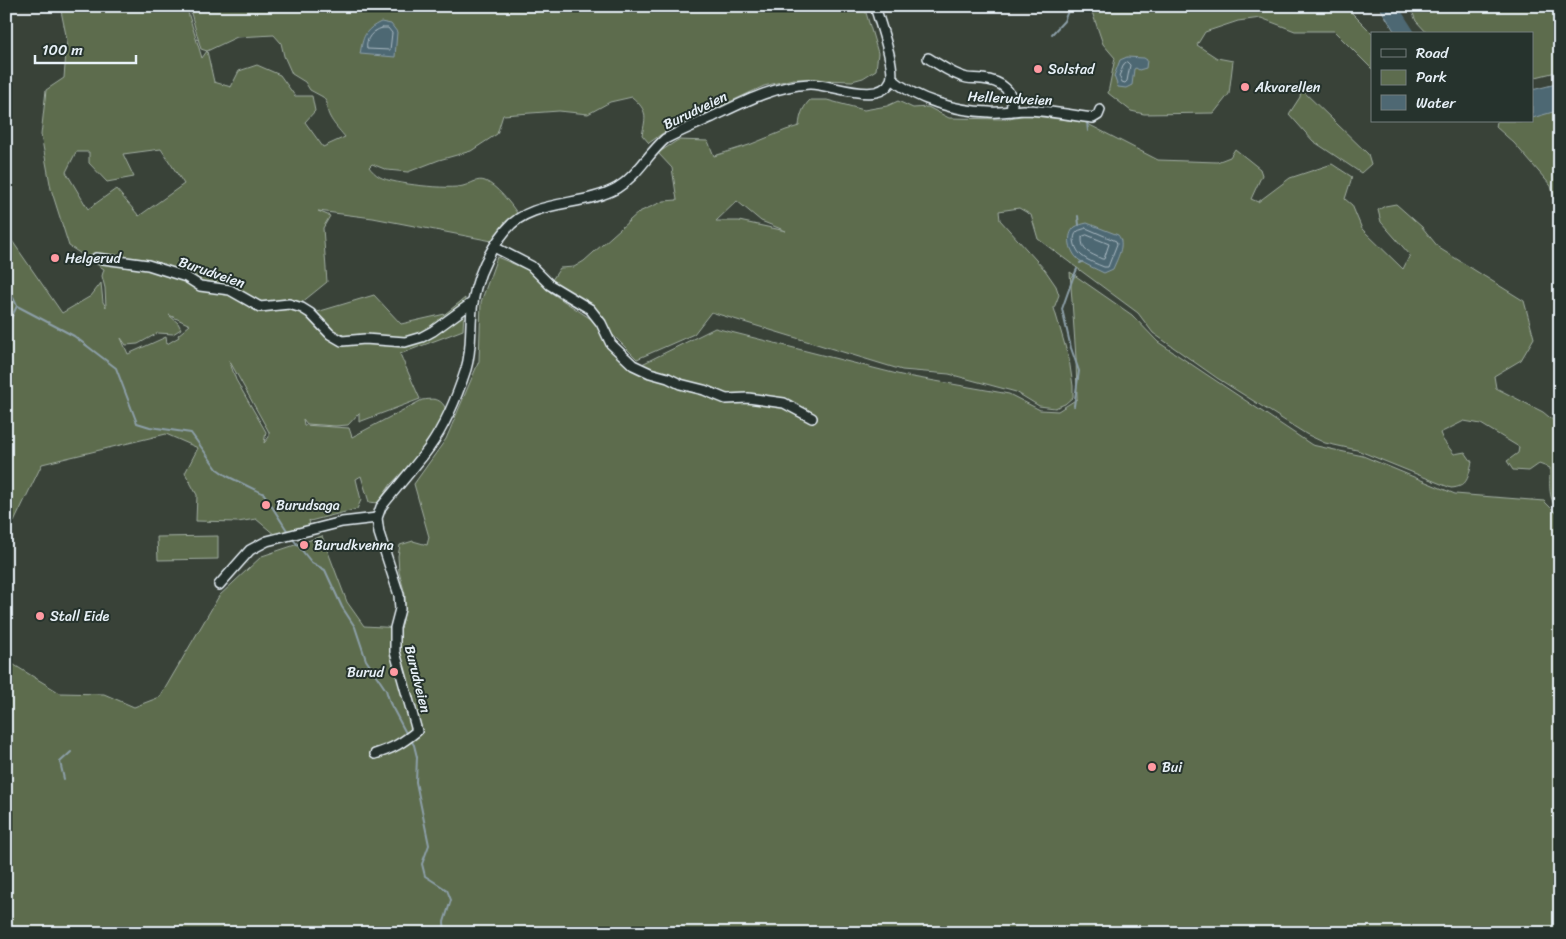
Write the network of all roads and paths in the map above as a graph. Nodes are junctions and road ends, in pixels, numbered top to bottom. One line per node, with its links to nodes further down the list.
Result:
1 (875, 6): 3 (street)
2 (928, 58): 5 (street)
3 (892, 79): 5 (street, Hellerudveien); 6 (street, Burudveien)
4 (1100, 110): 5 (street, Hellerudveien)
5 (1011, 111)
6 (494, 246): 8 (street, Burudveien); 9 (street)
7 (96, 258): 8 (street, Burudveien)
8 (473, 302): 10 (street, Burudveien)
9 (812, 418)
10 (377, 518): 11 (street); 12 (street, Burudveien)
11 (219, 586)
12 (375, 754)

